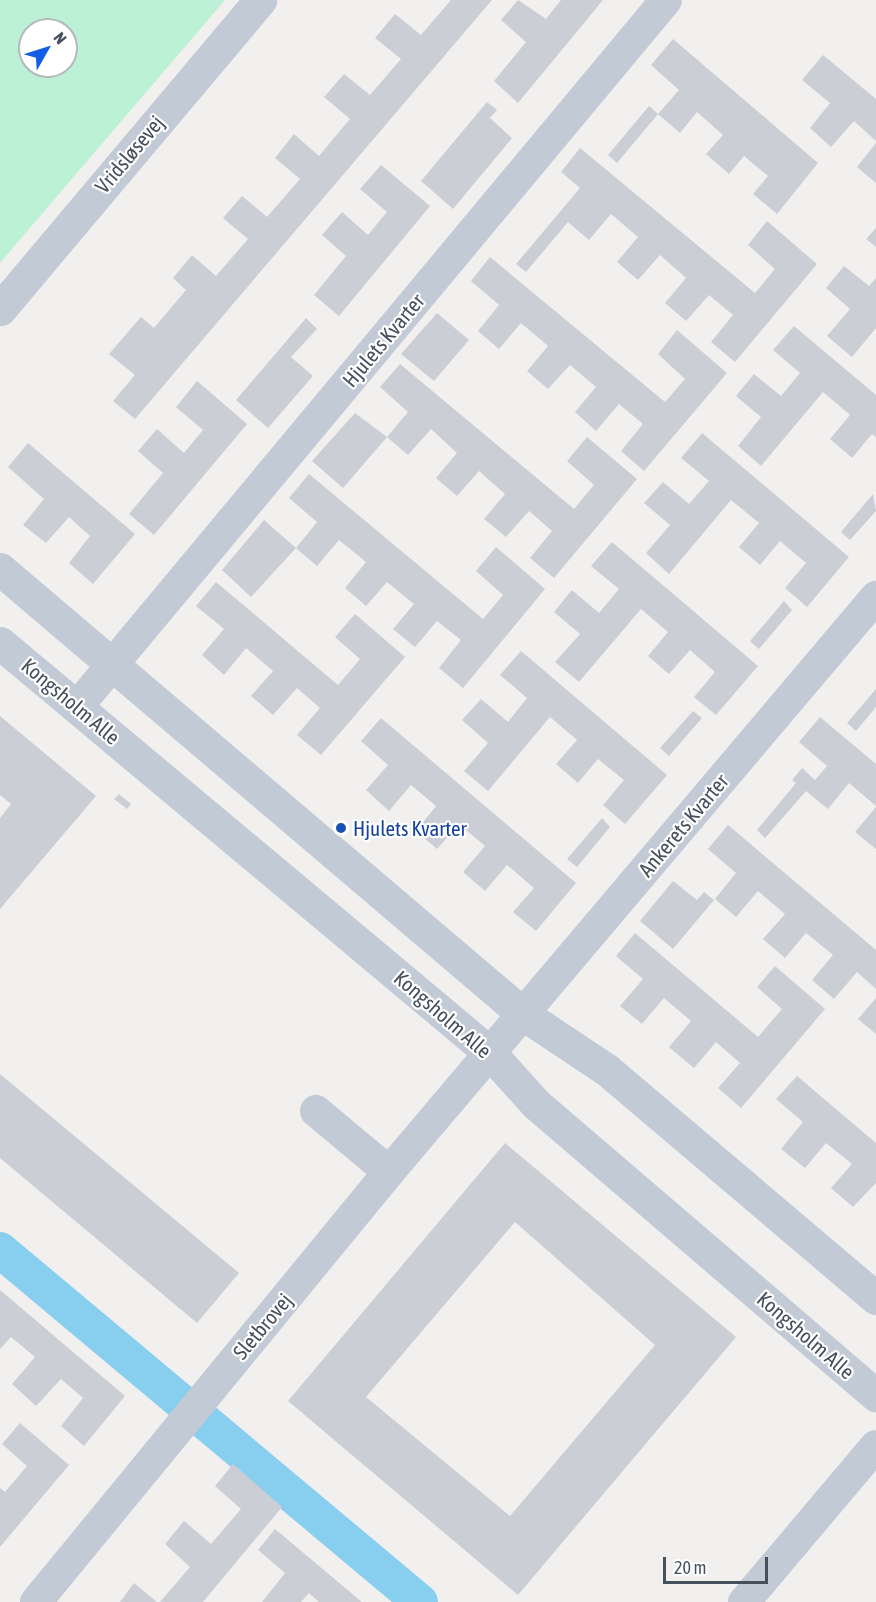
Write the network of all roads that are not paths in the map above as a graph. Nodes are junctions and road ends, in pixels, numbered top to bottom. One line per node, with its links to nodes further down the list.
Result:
1 (260, 0): 3 (street, Vridsløsevej)
2 (666, 0): 7 (street, Hjulets Kvarter)
3 (0, 309)
4 (0, 569): 7 (street)
5 (876, 597): 9 (street, Ankerets Kvarter)
6 (0, 643): 8 (street, Kongsholm Alle)
7 (112, 665): 8 (street, Hjulets Kvarter); 9 (street)
8 (77, 706): 10 (street, Kongsholm Alle)
9 (523, 1014): 10 (street, Ankerets Kvarter); 13 (street)
10 (490, 1053): 12 (street, Sletbrovej); 14 (street, Kongsholm Alle)
11 (316, 1111): 12 (street)
12 (389, 1172): 16 (street, Sletbrovej)
13 (876, 1298)
14 (876, 1395)
15 (876, 1446): 17 (street)
16 (36, 1602)
17 (744, 1602)

